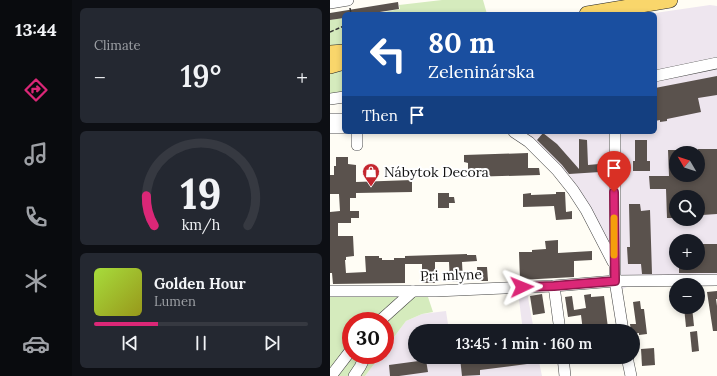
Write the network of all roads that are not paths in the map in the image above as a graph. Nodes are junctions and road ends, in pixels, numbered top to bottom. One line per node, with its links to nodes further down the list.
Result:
1 (348, 0): 3 (street)
2 (670, 0): 4 (main road)
3 (330, 3)
4 (617, 11): 5 (main road)
5 (607, 12)
6 (342, 52): 7 (main road)
7 (330, 53)
8 (342, 63): 10 (main road)
9 (717, 63): 11 (street)
10 (330, 66)
11 (657, 76)
12 (342, 97): 13 (street)
13 (330, 99)
14 (342, 118): 15 (street)
15 (330, 119)
16 (330, 128): 17 (street)
17 (342, 128)
18 (357, 134): 21 (street)
19 (517, 134): 22 (street)
20 (615, 134): 22 (street)
21 (357, 145)
22 (614, 264): 24 (street)
23 (717, 280): 24 (street, Pri mlyne)
24 (615, 281): 25 (street, Pri mlyne); 30 (street)
25 (554, 286): 27 (street, Pri mlyne); 29 (street)
26 (330, 291): 27 (street, Pri mlyne)
27 (413, 291): 28 (street)
28 (390, 312)
29 (559, 324)
30 (622, 324)
31 (342, 362): 35 (street)
32 (361, 364): 36 (street)
33 (564, 364): 37 (street)
34 (628, 364): 38 (street)
35 (331, 376)
36 (354, 376)
37 (565, 376)
38 (631, 376)

